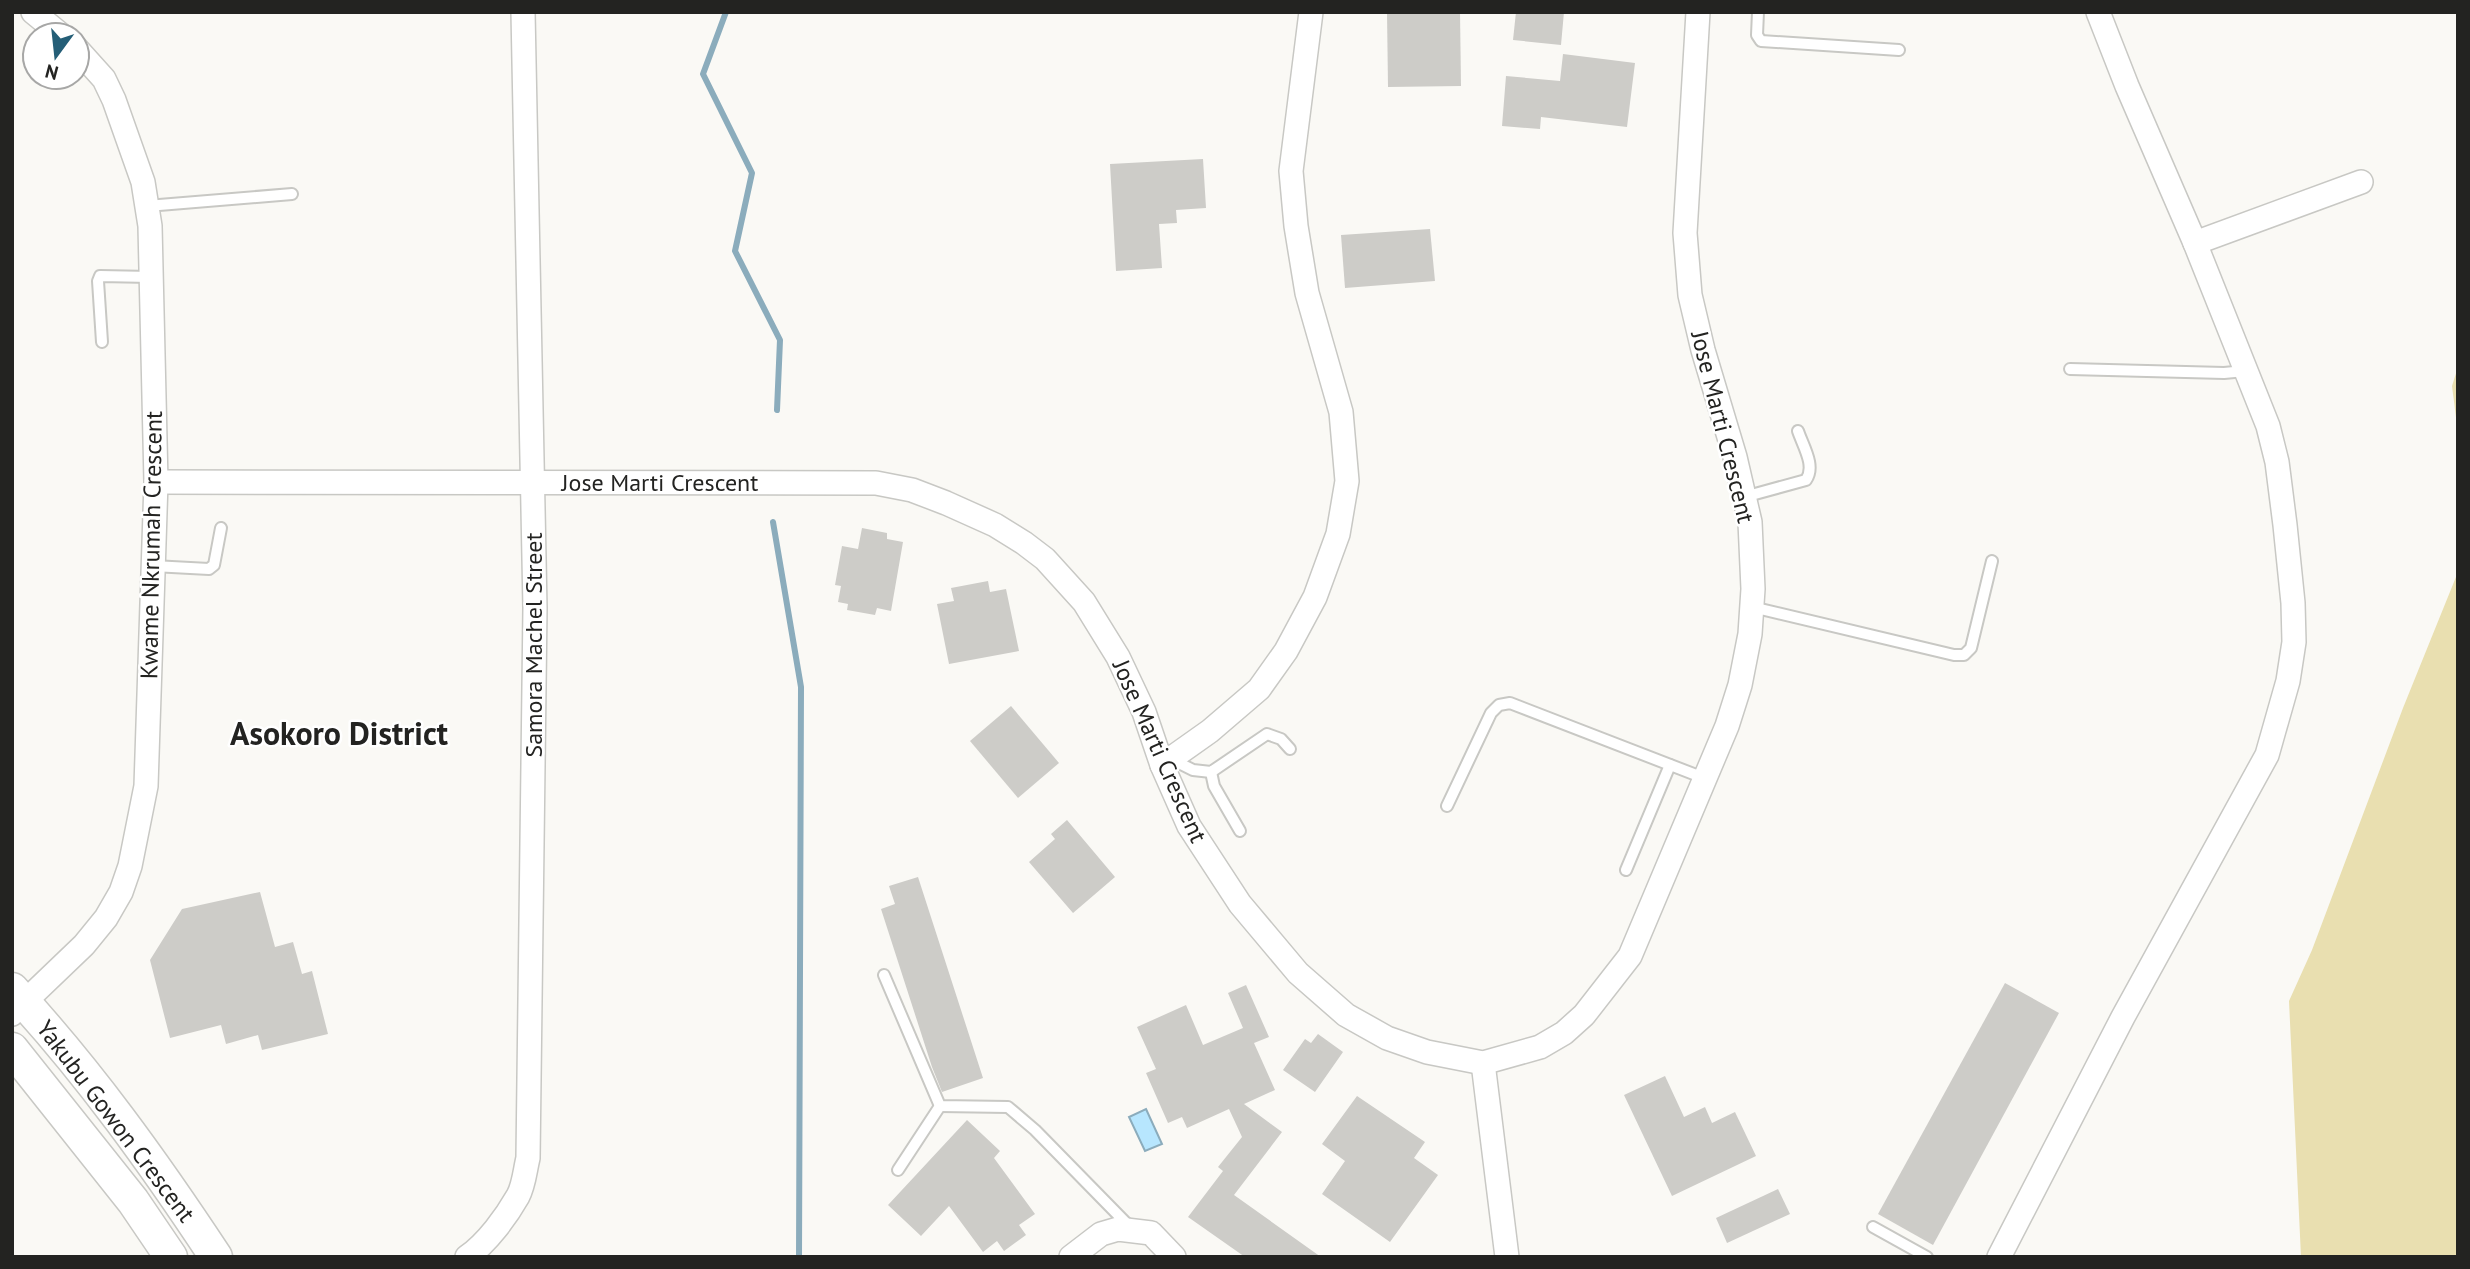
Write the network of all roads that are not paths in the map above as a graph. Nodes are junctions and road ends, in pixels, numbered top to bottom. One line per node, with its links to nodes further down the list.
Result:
1 (523, 12): 17 (street, Samora Machel Street)
2 (1311, 12): 25 (street)
3 (1698, 12): 19 (street, Jose Marti Crescent)
4 (1758, 12): 6 (lane)
5 (2098, 12): 11 (street)
6 (1899, 50)
7 (91, 65): 10 (street, Kwame Nkrumah Crescent)
8 (2361, 182): 11 (street)
9 (292, 194): 10 (lane)
10 (146, 206): 12 (street, Kwame Nkrumah Crescent)
11 (2195, 243): 15 (street)
12 (151, 277): 13 (lane); 18 (street, Kwame Nkrumah Crescent)
13 (102, 341)
14 (2070, 369): 15 (lane)
15 (2245, 371): 47 (street)
16 (1798, 431): 19 (lane)
17 (533, 481): 18 (street, Jose Marti Crescent); 25 (street, Jose Marti Crescent); 42 (street, Samora Machel Street)
18 (156, 482): 22 (street, Kwame Nkrumah Crescent)
19 (1744, 497): 23 (street, Jose Marti Crescent)
20 (221, 528): 22 (lane)
21 (1992, 561): 23 (lane)
22 (153, 566): 33 (street, Kwame Nkrumah Crescent)
23 (1752, 607): 28 (street, Jose Marti Crescent)
24 (1290, 749): 27 (lane)
25 (1167, 762): 27 (lane); 35 (street, Jose Marti Crescent)
26 (1670, 765): 28 (lane); 29 (lane); 31 (lane)
27 (1211, 772): 30 (lane)
28 (1704, 778): 35 (street, Jose Marti Crescent)
29 (1447, 806)
30 (1240, 831)
31 (1626, 870)
32 (884, 975): 36 (lane)
33 (17, 1002): 41 (main road, Yakubu Gowon Crescent)
34 (12, 1049): 40 (main road, Yakubu Gowon Crescent)
35 (1483, 1063): 45 (street)
36 (940, 1106): 37 (lane); 39 (lane)
37 (898, 1170)
38 (1873, 1227): 46 (lane)
39 (1132, 1229): 43 (street); 44 (street)
40 (171, 1257)
41 (216, 1257)
42 (467, 1257)
43 (1071, 1257)
44 (1174, 1257)
45 (1507, 1257)
46 (1927, 1257)
47 (1999, 1257)

